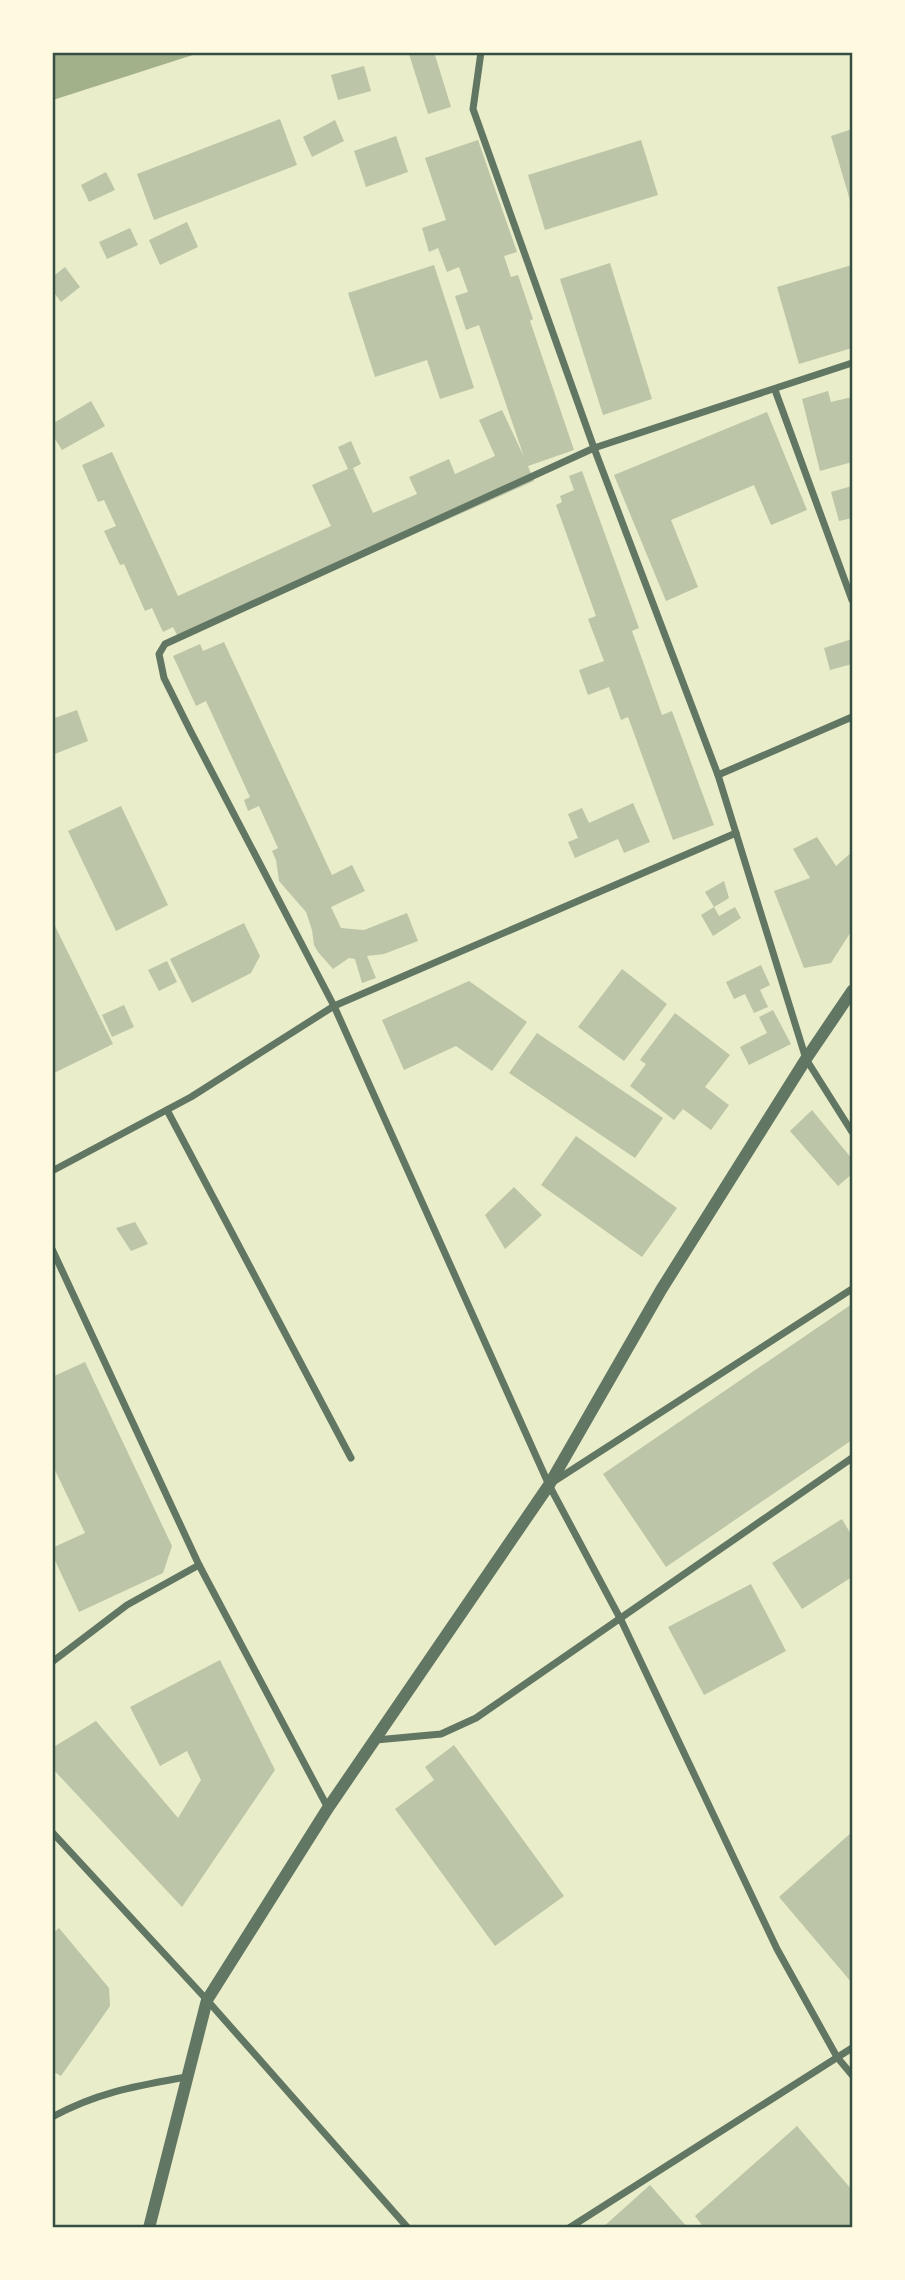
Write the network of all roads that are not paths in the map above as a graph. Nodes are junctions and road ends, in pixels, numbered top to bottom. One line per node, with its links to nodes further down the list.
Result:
1 (481, 52): 4 (street)
2 (852, 363): 3 (street)
3 (775, 390): 4 (street); 5 (street)
4 (594, 448): 7 (street); 10 (street)
5 (852, 600)
6 (852, 717): 7 (street)
7 (718, 775): 8 (street)
8 (736, 833): 10 (street); 11 (street)
9 (852, 991): 11 (street)
10 (334, 1006): 12 (street); 19 (street)
11 (806, 1059): 13 (street); 19 (street)
12 (167, 1110): 14 (street); 17 (street)
13 (852, 1132)
14 (52, 1171)
15 (52, 1249): 20 (street)
16 (852, 1289): 19 (street)
17 (351, 1458)
18 (852, 1458): 21 (street)
19 (549, 1485): 21 (street); 23 (street)
20 (199, 1565): 22 (street); 24 (street)
21 (621, 1620): 23 (street); 28 (street)
22 (52, 1662)
23 (376, 1740): 24 (street)
24 (328, 1808): 26 (street)
25 (52, 1832): 26 (street)
26 (207, 2000): 30 (street); 33 (street)
27 (852, 2048): 28 (street)
28 (837, 2057): 29 (street); 34 (street)
29 (852, 2075)
30 (186, 2077): 31 (street); 32 (street)
31 (52, 2117)
32 (149, 2228)
33 (408, 2228)
34 (569, 2228)

